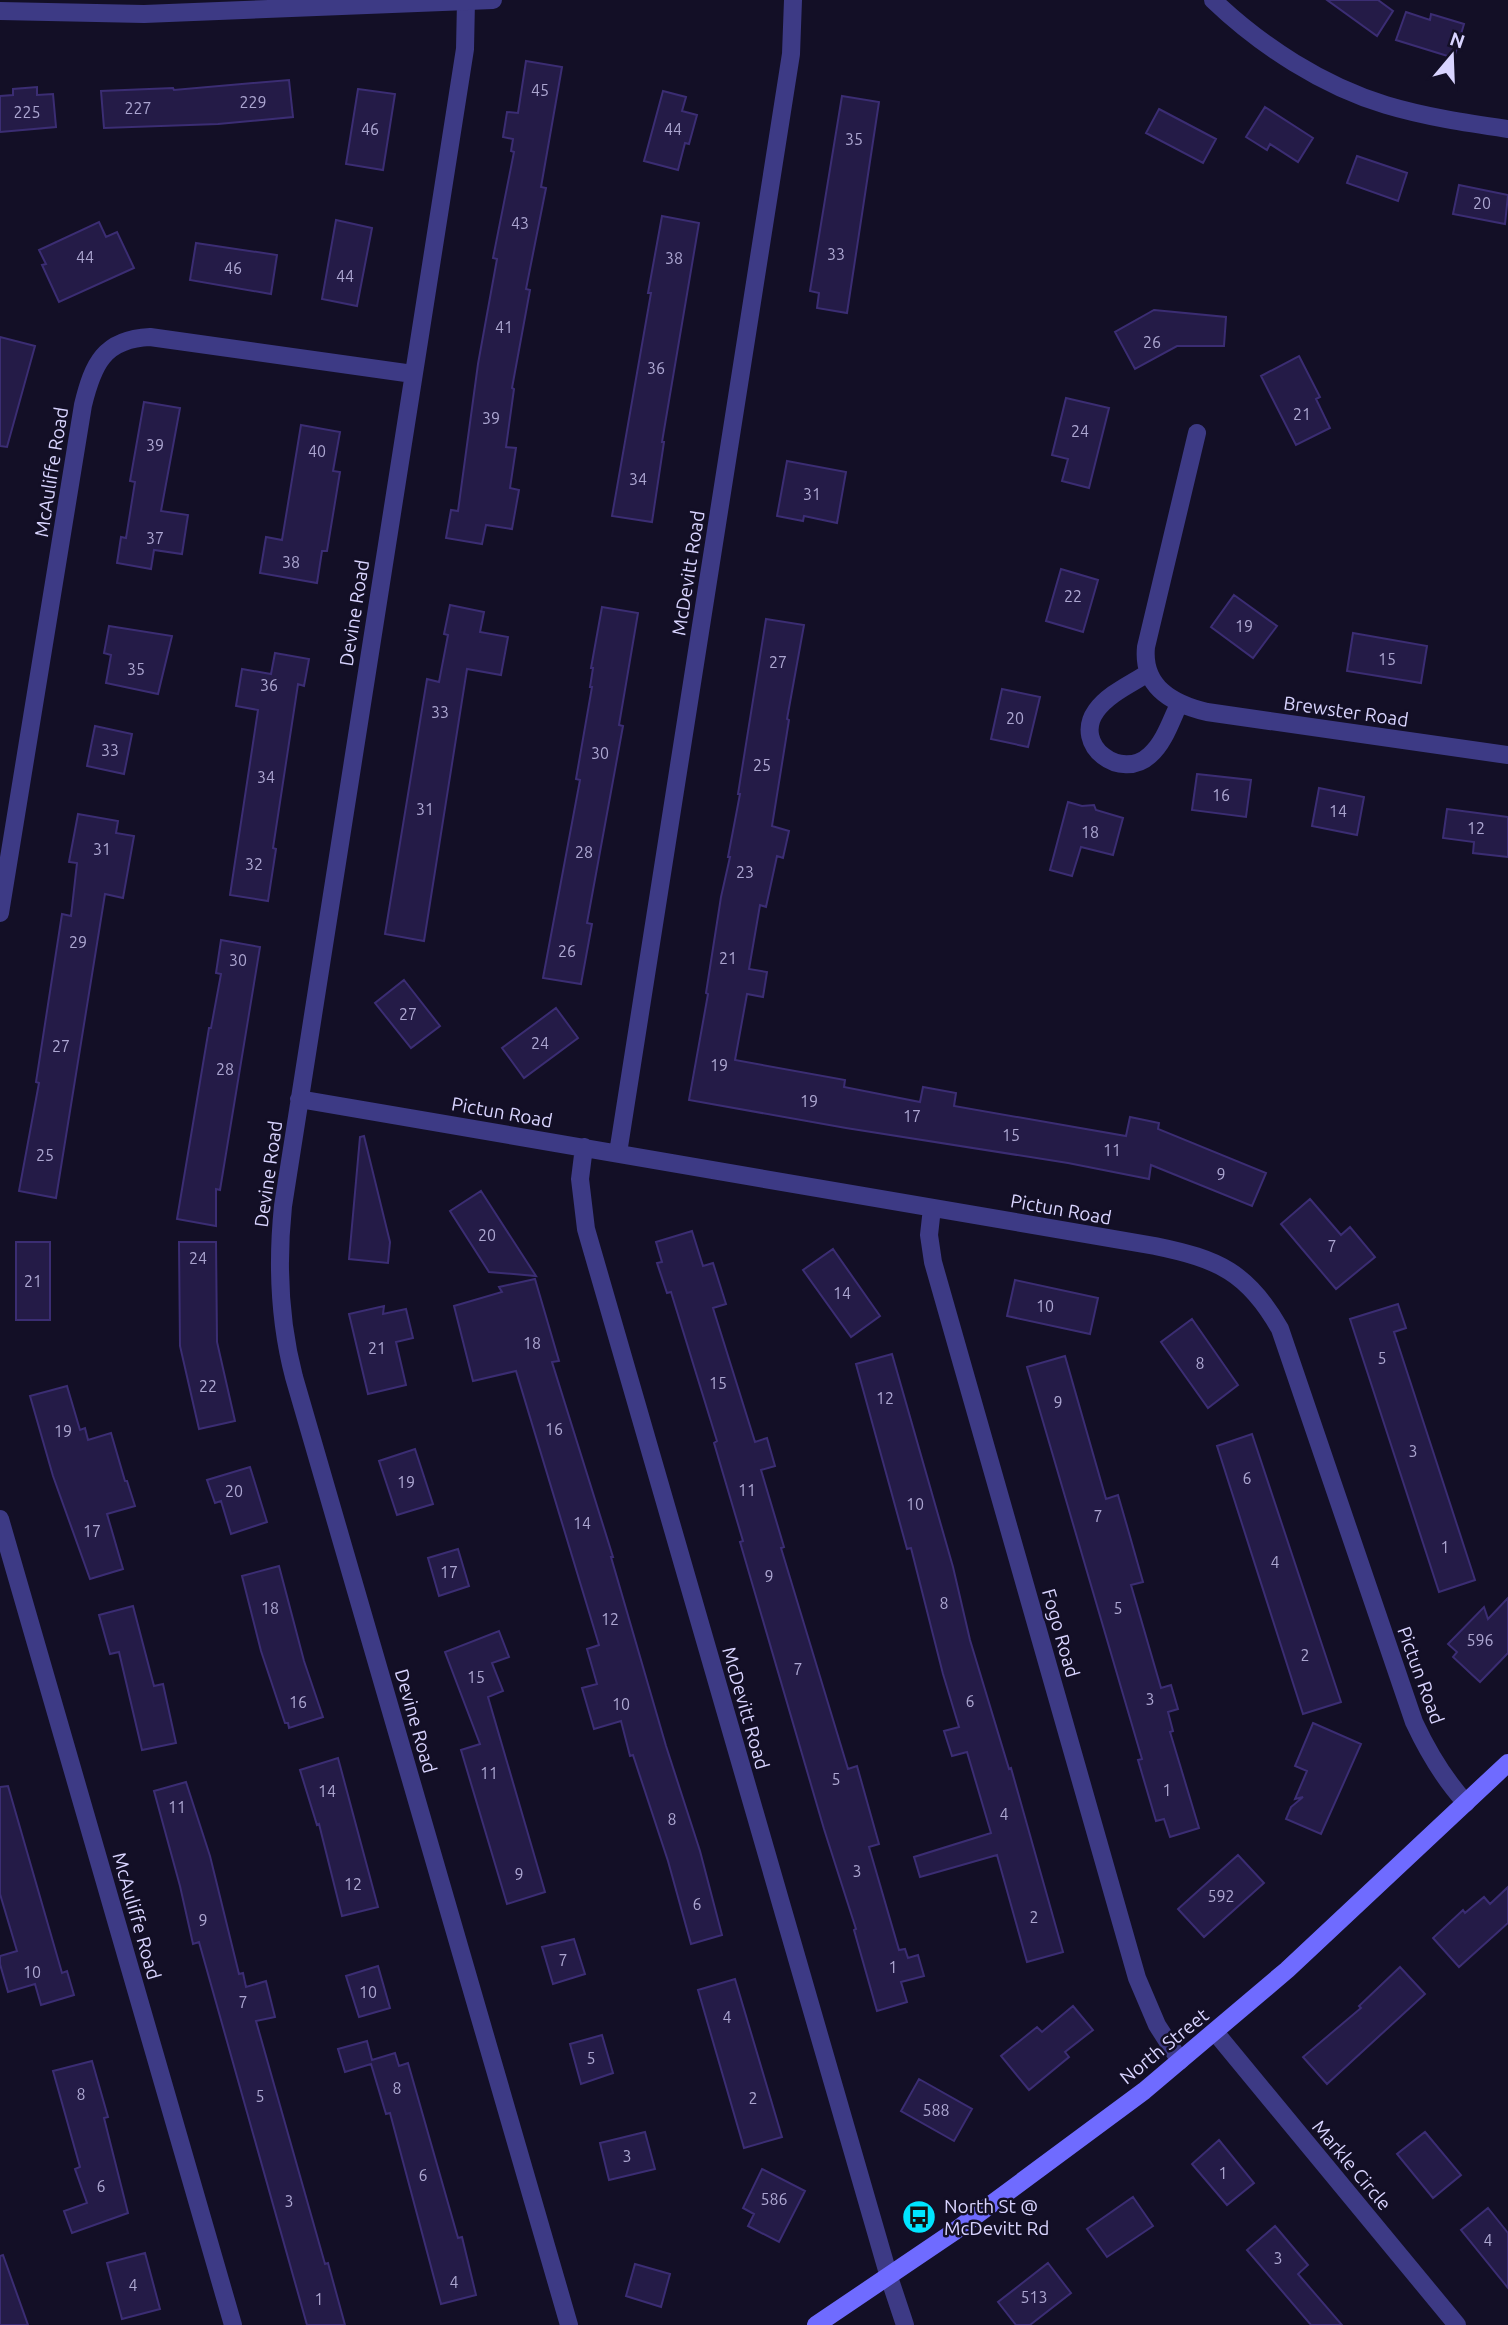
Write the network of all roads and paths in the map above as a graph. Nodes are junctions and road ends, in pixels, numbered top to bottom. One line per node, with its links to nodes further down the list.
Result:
1 (493, 0): 4 (street)
2 (793, 0): 15 (street, McDevitt Road)
3 (1213, 0): 6 (street)
4 (466, 1): 5 (street); 7 (street, Devine Road)
5 (0, 11)
6 (1508, 129)
7 (412, 373): 12 (street, McAuliffe Road); 13 (street, Devine Road)
8 (1197, 433): 9 (street)
9 (1148, 673): 10 (street, Brewster Road); 10 (street)
10 (1179, 704): 11 (street, Brewster Road)
11 (1508, 755)
12 (0, 913)
13 (299, 1099): 14 (street, Pictun Road); 24 (street, Devine Road)
14 (584, 1147): 15 (street, Pictun Road); 22 (street, McDevitt Road)
15 (618, 1153): 16 (street, Pictun Road)
16 (932, 1208): 19 (street, Pictun Road); 21 (street, Fogo Road)
17 (0, 1519): 23 (street, McAuliffe Road)
18 (1508, 1763): 19 (main road, North Street)
19 (1466, 1803): 20 (main road, North Street)
20 (1215, 2032): 21 (main road, North Street); 27 (street, Markle Circle)
21 (1180, 2061): 22 (main road, North Street)
22 (889, 2277): 25 (main road, North Street); 26 (street, McDevitt Road)
23 (233, 2325)
24 (569, 2325)
25 (816, 2325)
26 (905, 2325)
27 (1457, 2325)

